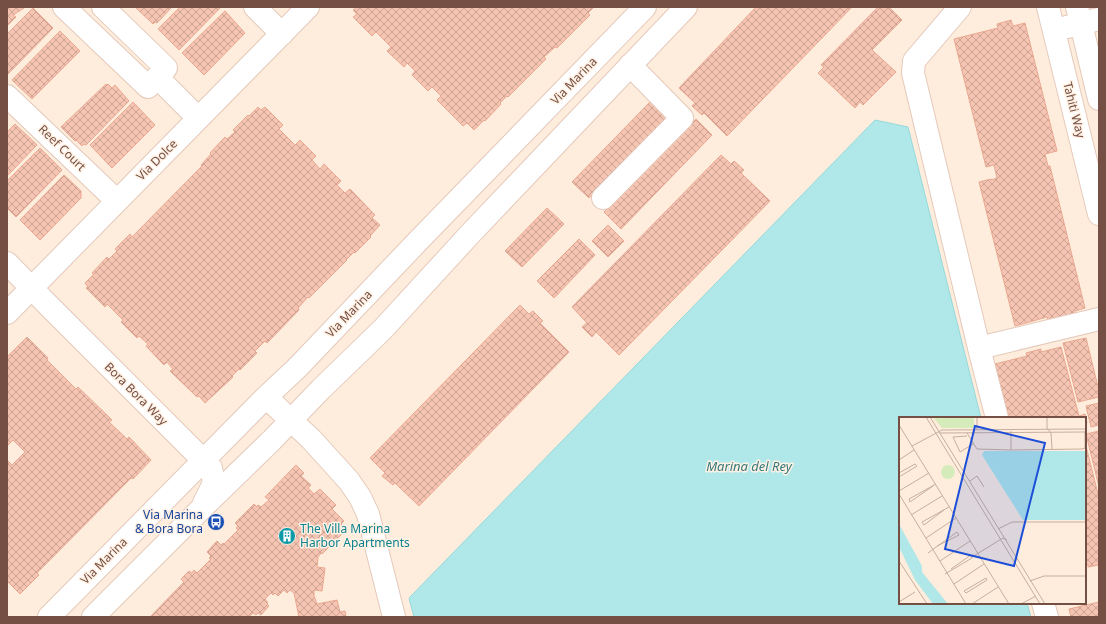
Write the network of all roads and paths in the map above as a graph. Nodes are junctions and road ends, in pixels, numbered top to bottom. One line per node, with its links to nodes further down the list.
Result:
1 (64, 7): 13 (street)
2 (103, 7): 13 (street)
3 (255, 7): 11 (street)
4 (308, 7): 11 (street, Via Dolce)
5 (645, 7): 25 (street, Via Marina)
6 (686, 7): 12 (street)
7 (1048, 7): 10 (street, Tahiti Way)
8 (950, 10): 24 (street)
9 (1086, 17): 10 (street); 14 (street)
10 (1054, 30): 19 (street, Tahiti Way)
11 (282, 34): 16 (street, Via Dolce)
12 (630, 65): 17 (street); 27 (street)
13 (158, 78): 16 (street)
14 (1098, 91)
15 (7, 96): 18 (street, Reef Court)
16 (198, 118): 18 (street, Via Dolce)
17 (603, 198)
18 (117, 201): 21 (street, Via Dolce)
19 (1099, 214)
20 (7, 262): 21 (street, Bora Bora Way)
21 (32, 288): 22 (street, Via Dolce); 28 (street, Bora Bora Way)
22 (7, 313)
23 (1099, 319): 24 (street)
24 (979, 348): 26 (street)
25 (266, 397): 27 (street); 28 (street, Via Marina)
26 (997, 417)
27 (292, 420): 29 (street); 33 (street)
28 (204, 461): 29 (street, Bora Bora Way); 31 (street, Via Marina)
29 (202, 508): 32 (street)
30 (1043, 604): 34 (street)
31 (49, 617)
32 (93, 617)
33 (394, 617)
34 (1047, 617)

